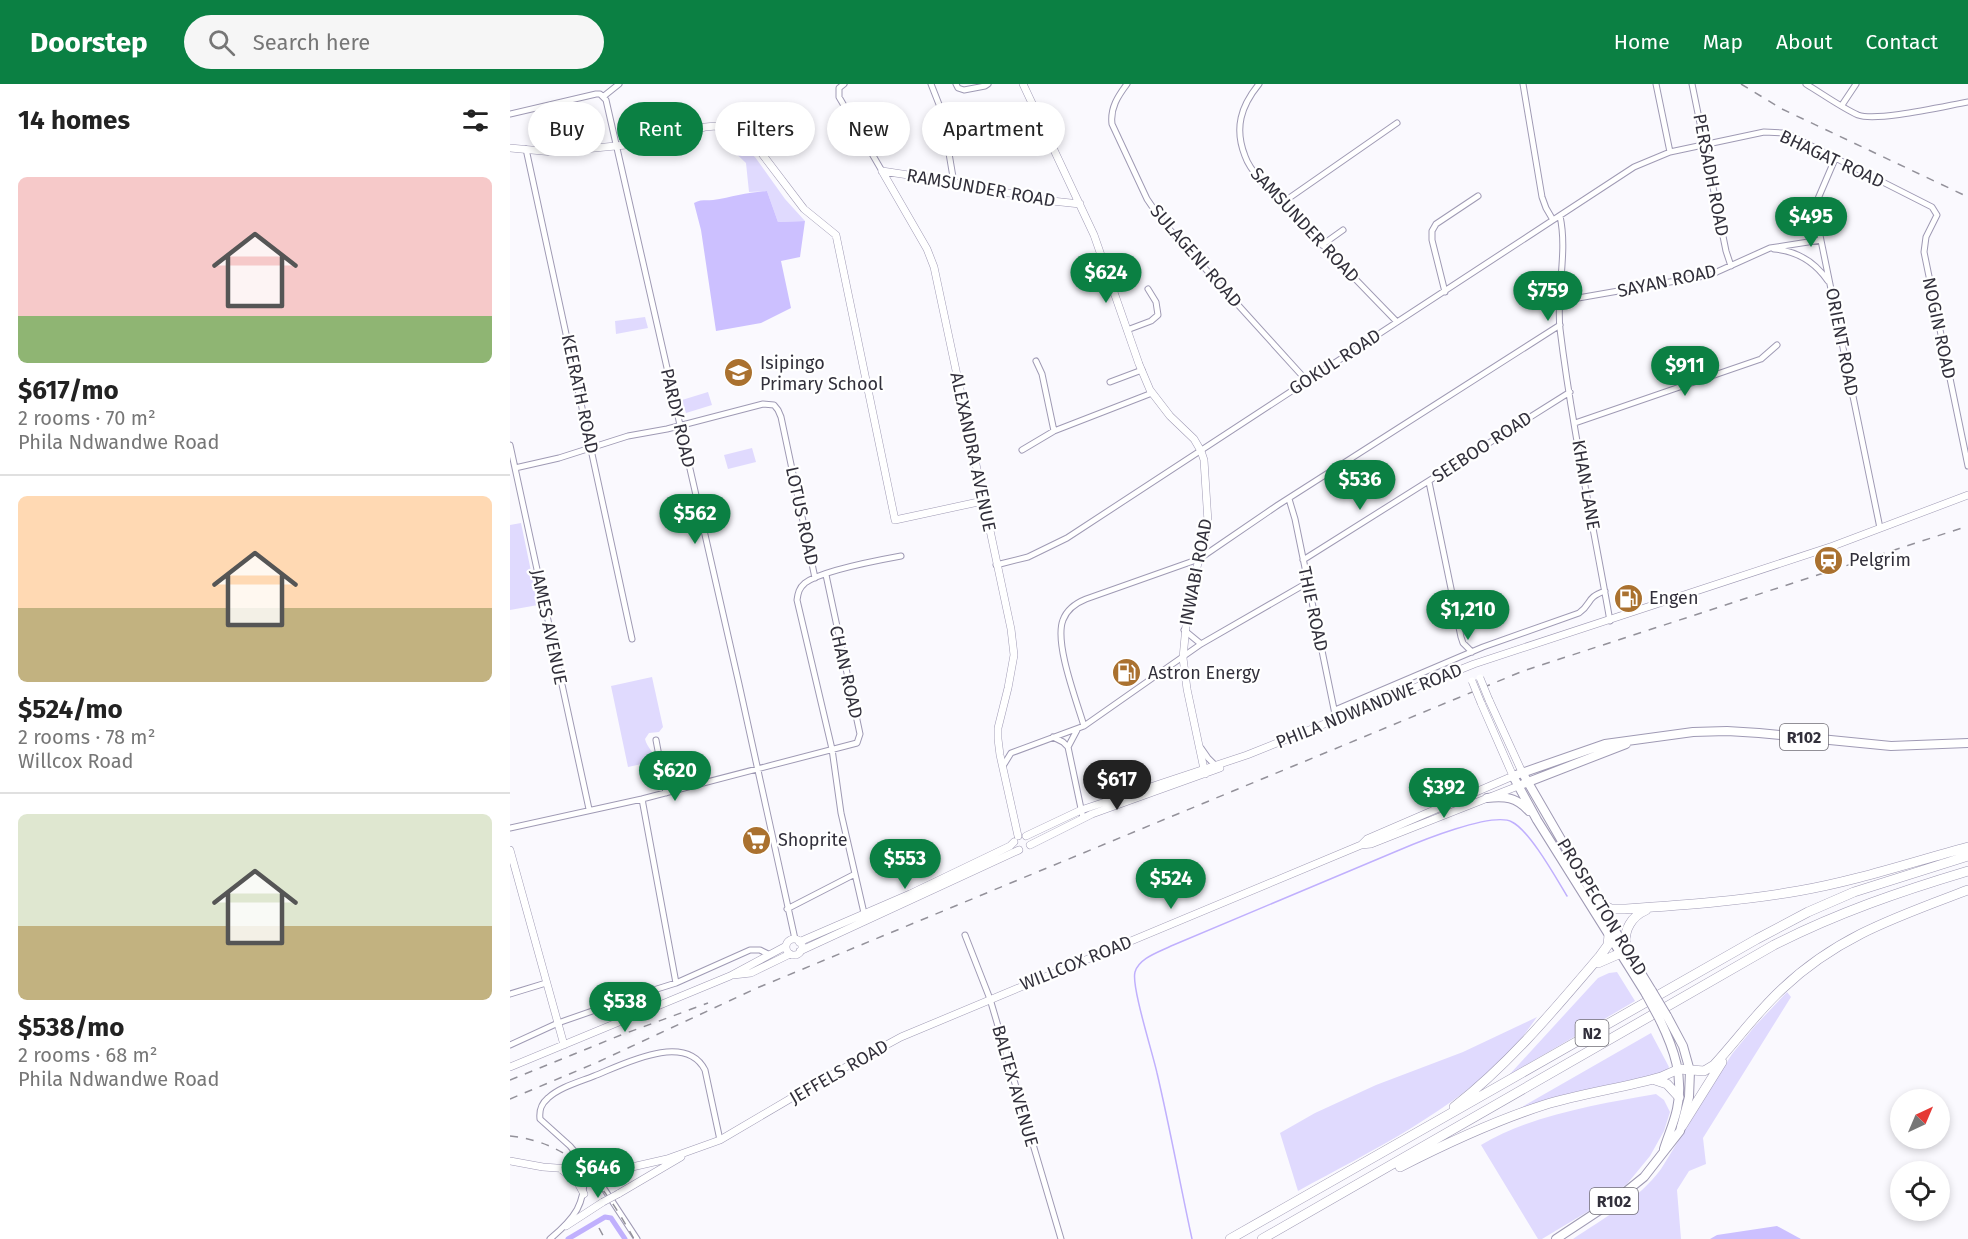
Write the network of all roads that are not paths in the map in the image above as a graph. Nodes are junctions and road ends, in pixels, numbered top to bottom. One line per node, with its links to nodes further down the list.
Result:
1 (619, 84): 14 (street)
2 (931, 84): 26 (street)
3 (956, 84): 4 (street)
4 (988, 84)
5 (1023, 84): 30 (street, INWABI ROAD)
6 (1127, 84): 48 (street, SULAGENI ROAD)
7 (1259, 84): 29 (street, SAMSUNDER ROAD)
8 (1522, 84): 32 (street)
9 (1656, 84): 23 (street)
10 (1692, 84): 19 (street, PERSADH ROAD)
11 (1806, 84): 16 (street)
12 (1856, 84): 16 (street)
13 (842, 86): 25 (street, ALEXANDRA AVENUE)
14 (603, 96): 17 (street); 20 (street, PARDY ROAD)
15 (1968, 103): 16 (street)
16 (1842, 105)
17 (510, 114)
18 (1397, 123): 29 (street)
19 (1705, 144): 23 (street, BHAGAT ROAD); 24 (street, BHAGAT ROAD); 37 (street, PERSADH ROAD)
20 (616, 145): 22 (street); 53 (street, PARDY ROAD); 64 (street)
21 (510, 148): 22 (street)
22 (526, 149): 56 (street, KEERATH ROAD)
23 (1670, 152): 31 (street, GOKUL ROAD)
24 (1835, 159): 28 (street, BHAGAT ROAD); 34 (street, ORIENT ROAD)
25 (882, 171): 26 (street, RAMSUNDER ROAD); 64 (street, ALEXANDRA AVENUE)
26 (954, 183): 30 (street, RAMSUNDER ROAD)
27 (1478, 196): 40 (street)
28 (1922, 202): 60 (street, NOGIN ROAD)
29 (1282, 203): 35 (street, SAMSUNDER ROAD)
30 (1080, 204): 44 (street, INWABI ROAD)
31 (1560, 216): 32 (street, GOKUL ROAD); 41 (street)
32 (1553, 220): 40 (street, GOKUL ROAD)
33 (1343, 230): 35 (street)
34 (1821, 240): 36 (street, SAYAN ROAD); 38 (street, ORIENT ROAD)
35 (1323, 245): 42 (street, SAMSUNDER ROAD)
36 (1770, 248): 37 (street, SAYAN ROAD); 38 (street)
37 (1731, 266): 41 (street, SAYAN ROAD)
38 (1830, 285): 65 (street, ORIENT ROAD)
39 (1148, 289): 44 (street)
40 (1444, 292): 42 (street, GOKUL ROAD)
41 (1561, 301): 43 (street)
42 (1397, 322): 48 (street, GOKUL ROAD)
43 (1560, 325): 50 (street); 63 (street)
44 (1127, 330): 47 (street, INWABI ROAD)
45 (1777, 345): 52 (street, KHAN LANE)
46 (1036, 361): 54 (street)
47 (1142, 370): 49 (street); 51 (street, INWABI ROAD)
48 (1307, 381): 58 (street, GOKUL ROAD)
49 (1110, 382)
50 (1570, 392): 52 (street); 61 (street, SEEBOO ROAD)
51 (1152, 393): 54 (street); 58 (street, INWABI ROAD)
52 (1575, 423): 75 (street, KHAN LANE)
53 (680, 426): 56 (street); 73 (street, LOTUS ROAD); 98 (street, PARDY ROAD)
54 (1054, 431): 57 (street)
55 (510, 445): 59 (street, JAMES AVENUE)
56 (591, 448): 59 (street); 78 (street, KEERATH ROAD)
57 (1022, 450)
58 (1201, 451): 66 (street, INWABI ROAD); 71 (street, GOKUL ROAD)
59 (513, 464): 105 (street, JAMES AVENUE)
60 (1968, 466)
61 (1429, 482): 70 (street, SEEBOO ROAD); 80 (street)
62 (1968, 495): 65 (street, PHILA NDWANDWE ROAD)
63 (1289, 499): 67 (street); 70 (street, THIE ROAD)
64 (983, 501): 71 (street, ALEXANDRA AVENUE)
65 (1880, 528): 76 (street, PHILA NDWANDWE ROAD)
66 (1203, 547): 67 (street); 69 (street, INWABI ROAD)
67 (1216, 547): 69 (street)
68 (901, 556): 72 (street)
69 (1199, 559): 77 (street, INWABI ROAD); 85 (street)
70 (1303, 560): 74 (street, THIE ROAD)
71 (996, 565): 88 (street, ALEXANDRA AVENUE)
72 (826, 574): 73 (street); 93 (street, CHAN ROAD)
73 (815, 578): 93 (street, LOTUS ROAD)
74 (1307, 583): 79 (street); 83 (street, THIE ROAD)
75 (1605, 591): 76 (street, KHAN LANE); 80 (street, PHILA NDWANDWE ROAD)
76 (1610, 621): 82 (street, PHILA NDWANDWE ROAD)
77 (1184, 630): 79 (street); 81 (street, INWABI ROAD)
78 (632, 639)
79 (1201, 644): 81 (street)
80 (1472, 652): 83 (street, PHILA NDWANDWE ROAD)
81 (1183, 658): 85 (street); 91 (street, INWABI ROAD)
82 (1470, 665): 84 (street, PHILA NDWANDWE ROAD); 100 (street, PROSPECTON ROAD, bridge)
83 (1335, 710): 84 (street, THIE ROAD)
84 (1336, 719): 95 (street, PHILA NDWANDWE ROAD)
85 (1081, 727): 86 (street); 92 (street)
86 (1053, 737): 92 (street); 94 (street)
87 (1640, 738): 90 (main road, R102); 100 (main road, R102); 101 (main road, R102)
88 (998, 739): 94 (street); 96 (street, ALEXANDRA AVENUE)
89 (656, 740): 102 (street)
90 (1968, 743)
91 (1198, 744): 97 (street, INWABI ROAD); 99 (street, INWABI ROAD)
92 (1068, 747): 106 (street)
93 (832, 749): 98 (street); 117 (street, LOTUS ROAD)
94 (1011, 753): 96 (street)
95 (1247, 755): 97 (street, PHILA NDWANDWE ROAD); 99 (street, PHILA NDWANDWE ROAD)
96 (1003, 766): 109 (street, ALEXANDRA AVENUE)
97 (1216, 766): 99 (street, PHILA NDWANDWE ROAD)
98 (758, 770): 102 (street); 121 (street, PARDY ROAD)
99 (1205, 772): 106 (street, PHILA NDWANDWE ROAD)
100 (1517, 774): 101 (main road, PROSPECTON ROAD / R102); 111 (street, WILLCOX ROAD)
101 (1523, 784): 103 (street, WILLCOX ROAD); 107 (main road, PROSPECTON ROAD / R102); 119 (main road, PROSPECTON ROAD / R102)
102 (666, 793): 104 (street)
103 (1487, 798): 107 (main road); 111 (street, WILLCOX ROAD)
104 (642, 799): 105 (street); 136 (street)
105 (589, 809): 108 (street)
106 (1082, 814): 109 (street, PHILA NDWANDWE ROAD); 110 (street, PHILA NDWANDWE ROAD)
107 (1537, 820): 124 (main road, PROSPECTON ROAD / R102)
108 (510, 828)
109 (1019, 838): 110 (street); 113 (street); 122 (street, PHILA NDWANDWE ROAD)
110 (1030, 845): 113 (street)
111 (1361, 845): 138 (street, WILLCOX ROAD)
112 (1968, 847): 120 (highway)
113 (1019, 850): 129 (street)
114 (510, 853): 135 (street)
115 (1968, 856): 149 (highway, N2)
116 (1968, 872): 157 (highway, N2)
117 (855, 874): 121 (street); 122 (street, LOTUS ROAD)
118 (1968, 890): 141 (highway)
119 (1597, 902): 120 (highway); 128 (main road, PROSPECTON ROAD / R102)
120 (1654, 907): 128 (highway)
121 (787, 909): 125 (street, PARDY ROAD)
122 (864, 913): 125 (street, PHILA NDWANDWE ROAD)
123 (965, 935): 138 (street, BALTEX AVENUE)
124 (1609, 935): 128 (main road, PROSPECTON ROAD / R102); 133 (highway)
125 (797, 940): 126 (street); 129 (street)
126 (786, 946): 130 (street); 131 (street)
127 (760, 950): 131 (street); 132 (street); 136 (street)
128 (1624, 950): 133 (highway); 139 (main road, PROSPECTON ROAD / R102, bridge)
129 (800, 951): 130 (street)
130 (790, 954): 134 (street)
131 (770, 955): 132 (street)
132 (759, 960): 134 (street)
133 (1591, 967): 149 (highway)
134 (730, 975): 143 (street)
135 (546, 983): 137 (street); 140 (street)
136 (676, 983): 140 (street)
137 (510, 994)
138 (990, 999): 151 (street, JEFFELS ROAD); 162 (street, BALTEX AVENUE)
139 (1663, 1018): 145 (main road, PROSPECTON ROAD / R102); 146 (main road, PROSPECTON ROAD / R102)
140 (558, 1023): 142 (street); 143 (street)
141 (1733, 1044): 146 (highway); 150 (highway)
142 (510, 1045)
143 (564, 1045): 144 (street)
144 (510, 1067)
145 (1679, 1069): 146 (highway); 147 (highway); 148 (main road, PROSPECTON ROAD / R102)
146 (1690, 1071): 150 (main road, PROSPECTON ROAD / R102)
147 (1653, 1080): 148 (highway); 157 (highway)
148 (1679, 1097): 153 (main road, PROSPECTON ROAD / R102)
149 (1433, 1124): 163 (highway, N2)
150 (1682, 1126): 153 (main road, PROSPECTON ROAD / R102)
151 (720, 1140): 152 (street, JEFFELS ROAD); 161 (street)
152 (691, 1151): 156 (street, bridge); 159 (street, bridge)
153 (1663, 1153): 165 (main road, PROSPECTON ROAD / R102)
154 (510, 1161): 155 (street)
155 (562, 1170): 156 (street); 158 (street)
156 (580, 1170): 158 (street)
157 (1382, 1170): 164 (highway, N2)
158 (584, 1194): 159 (street)
159 (566, 1226): 160 (street)
160 (550, 1239)
161 (637, 1239)
162 (1061, 1239)
163 (1230, 1239)
164 (1262, 1239)
165 (1556, 1239)

